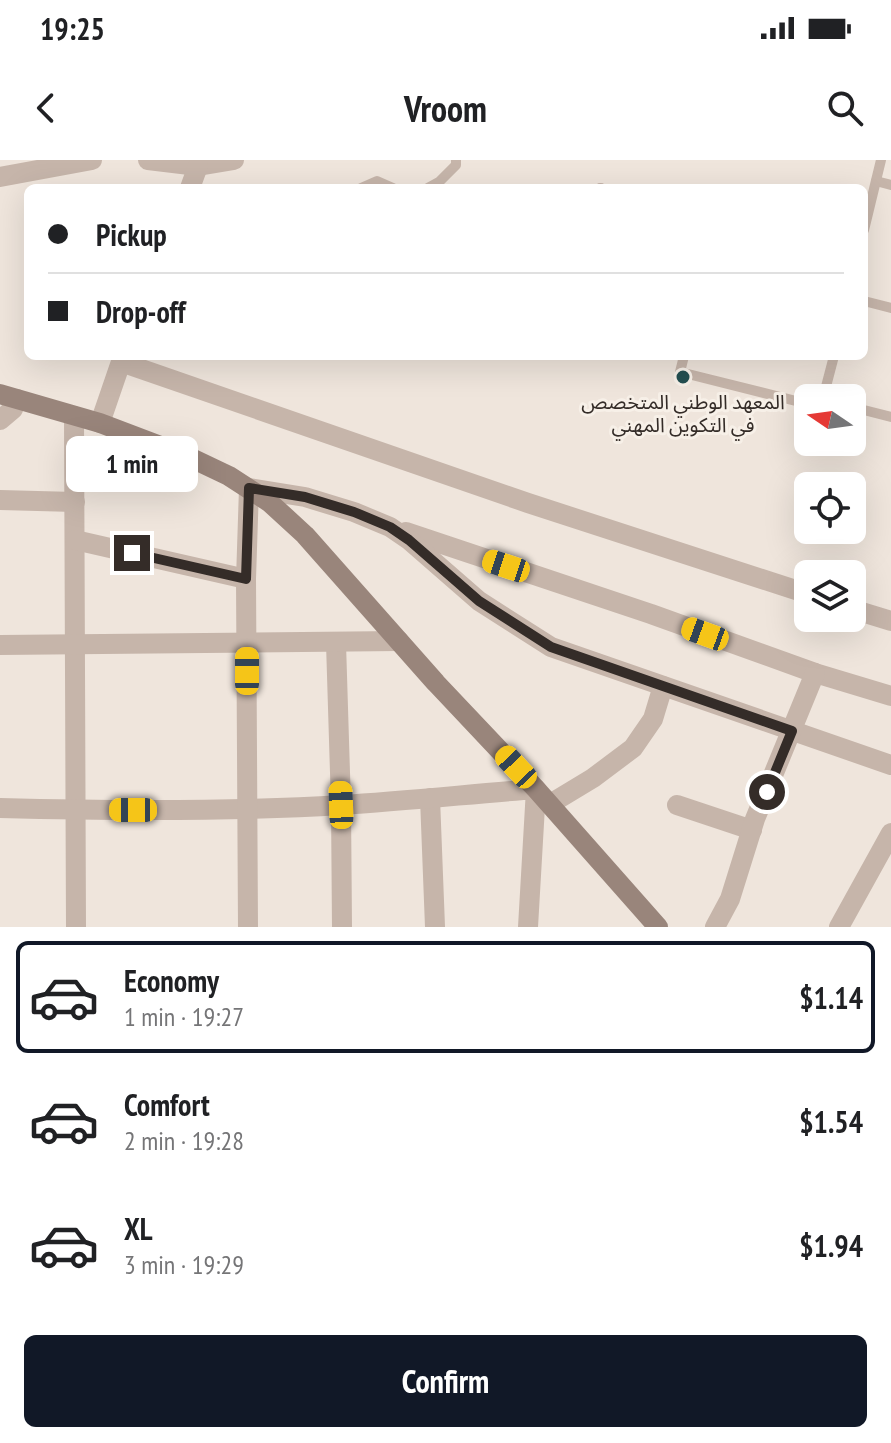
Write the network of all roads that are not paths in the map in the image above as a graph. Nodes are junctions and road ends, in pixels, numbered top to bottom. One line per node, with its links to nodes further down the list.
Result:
1 (92, 160): 7 (street)
2 (148, 160): 6 (street)
3 (234, 160): 6 (street)
4 (456, 160): 10 (lane)
5 (881, 160): 8 (lane)
6 (198, 166): 9 (street)
7 (0, 177)
8 (876, 181): 11 (lane); 12 (lane)
9 (191, 184)
10 (435, 184)
11 (891, 185)
12 (868, 214)
13 (868, 302): 14 (lane)
14 (891, 308)
15 (122, 360): 26 (street)
16 (125, 360): 33 (street)
17 (683, 360): 21 (lane)
18 (833, 360): 19 (lane)
19 (827, 384)
20 (9, 397): 23 (street); 25 (street)
21 (794, 400)
22 (866, 411): 24 (lane)
23 (74, 416): 26 (street); 29 (street)
24 (891, 417)
25 (0, 420)
26 (100, 423): 27 (street)
27 (249, 488): 30 (street); 32 (street); 36 (street)
28 (0, 500): 29 (street)
29 (75, 502): 31 (street)
30 (390, 527): 41 (street); 42 (street)
31 (75, 540): 32 (street); 40 (street)
32 (246, 579): 38 (street)
33 (794, 589)
34 (866, 613): 35 (street)
35 (891, 621)
36 (399, 641): 37 (street); 46 (street)
37 (336, 643): 38 (street); 49 (street)
38 (247, 644): 40 (street); 52 (street)
39 (0, 645): 40 (street)
40 (76, 645): 53 (street)
41 (815, 673): 43 (street); 44 (street)
42 (663, 686): 44 (street); 48 (street)
43 (891, 696)
44 (792, 731): 45 (street); 54 (street)
45 (891, 765)
46 (536, 789): 47 (street); 48 (street); 60 (street)
47 (430, 798): 49 (street); 59 (street)
48 (550, 804): 61 (street)
49 (341, 805): 52 (street); 58 (street)
50 (677, 805): 54 (street)
51 (0, 808): 53 (street)
52 (247, 809): 53 (street); 57 (street)
53 (76, 810): 56 (street)
54 (752, 830): 62 (street)
55 (889, 842): 63 (street)
56 (76, 927)
57 (248, 927)
58 (342, 927)
59 (435, 927)
60 (528, 927)
61 (658, 927)
62 (715, 927)
63 (839, 927)

